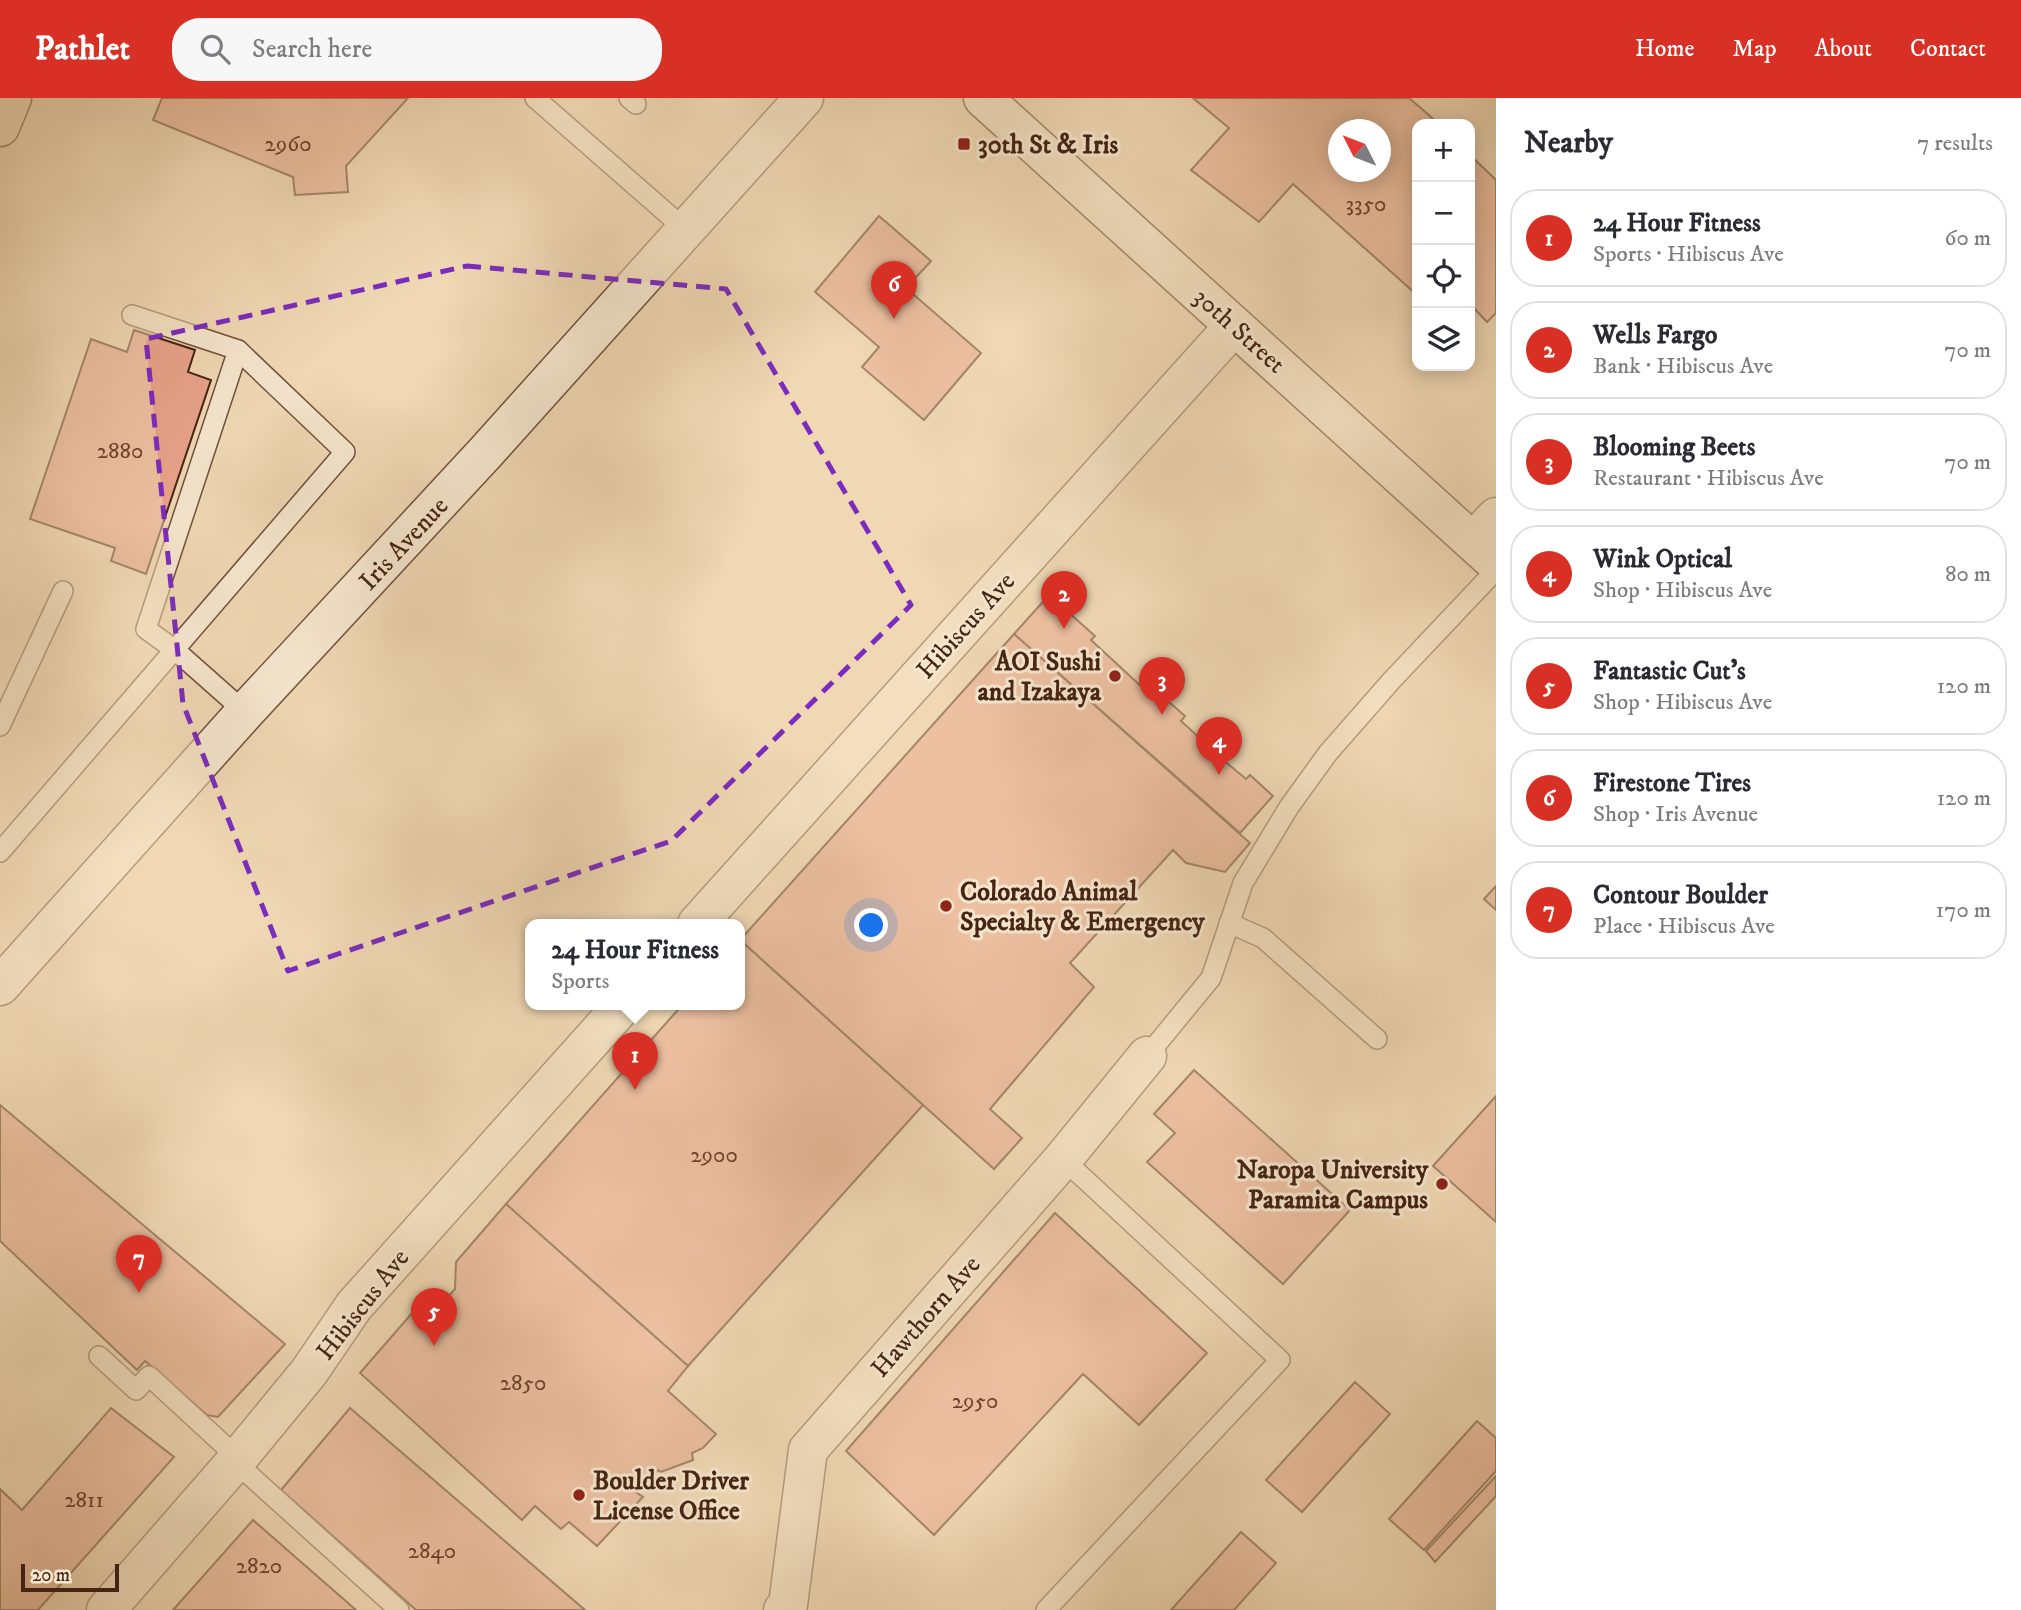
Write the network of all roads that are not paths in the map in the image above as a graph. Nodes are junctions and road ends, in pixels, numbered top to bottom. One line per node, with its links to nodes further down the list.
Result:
1 (12, 98): 5 (highway)
2 (535, 98): 6 (lane)
3 (804, 98): 6 (street, Iris Avenue)
4 (983, 98): 8 (street, 30th Street)
5 (0, 127)
6 (686, 230): 13 (street, Iris Avenue)
7 (132, 315): 9 (lane)
8 (1234, 326): 10 (street, 30th Street); 16 (street, Hibiscus Ave)
9 (238, 350): 12 (lane); 12 (lane)
10 (1490, 548): 17 (lane)
11 (63, 591): 14 (lane)
12 (175, 650): 13 (lane); 15 (lane)
13 (245, 712): 18 (street, Iris Avenue)
14 (0, 726)
15 (0, 852)
16 (701, 919)
17 (1229, 923): 20 (lane); 21 (lane)
18 (0, 986)
19 (619, 1010): 24 (street, Hibiscus Ave)
20 (1377, 1040)
21 (1147, 1056): 22 (street, Hawthorn Ave)
22 (1063, 1159): 27 (street, Hawthorn Ave); 28 (lane)
23 (99, 1356): 24 (lane)
24 (236, 1460): 25 (street, Hibiscus Ave); 26 (lane)
25 (106, 1610)
26 (400, 1610)
27 (783, 1610)
28 (1046, 1610)

